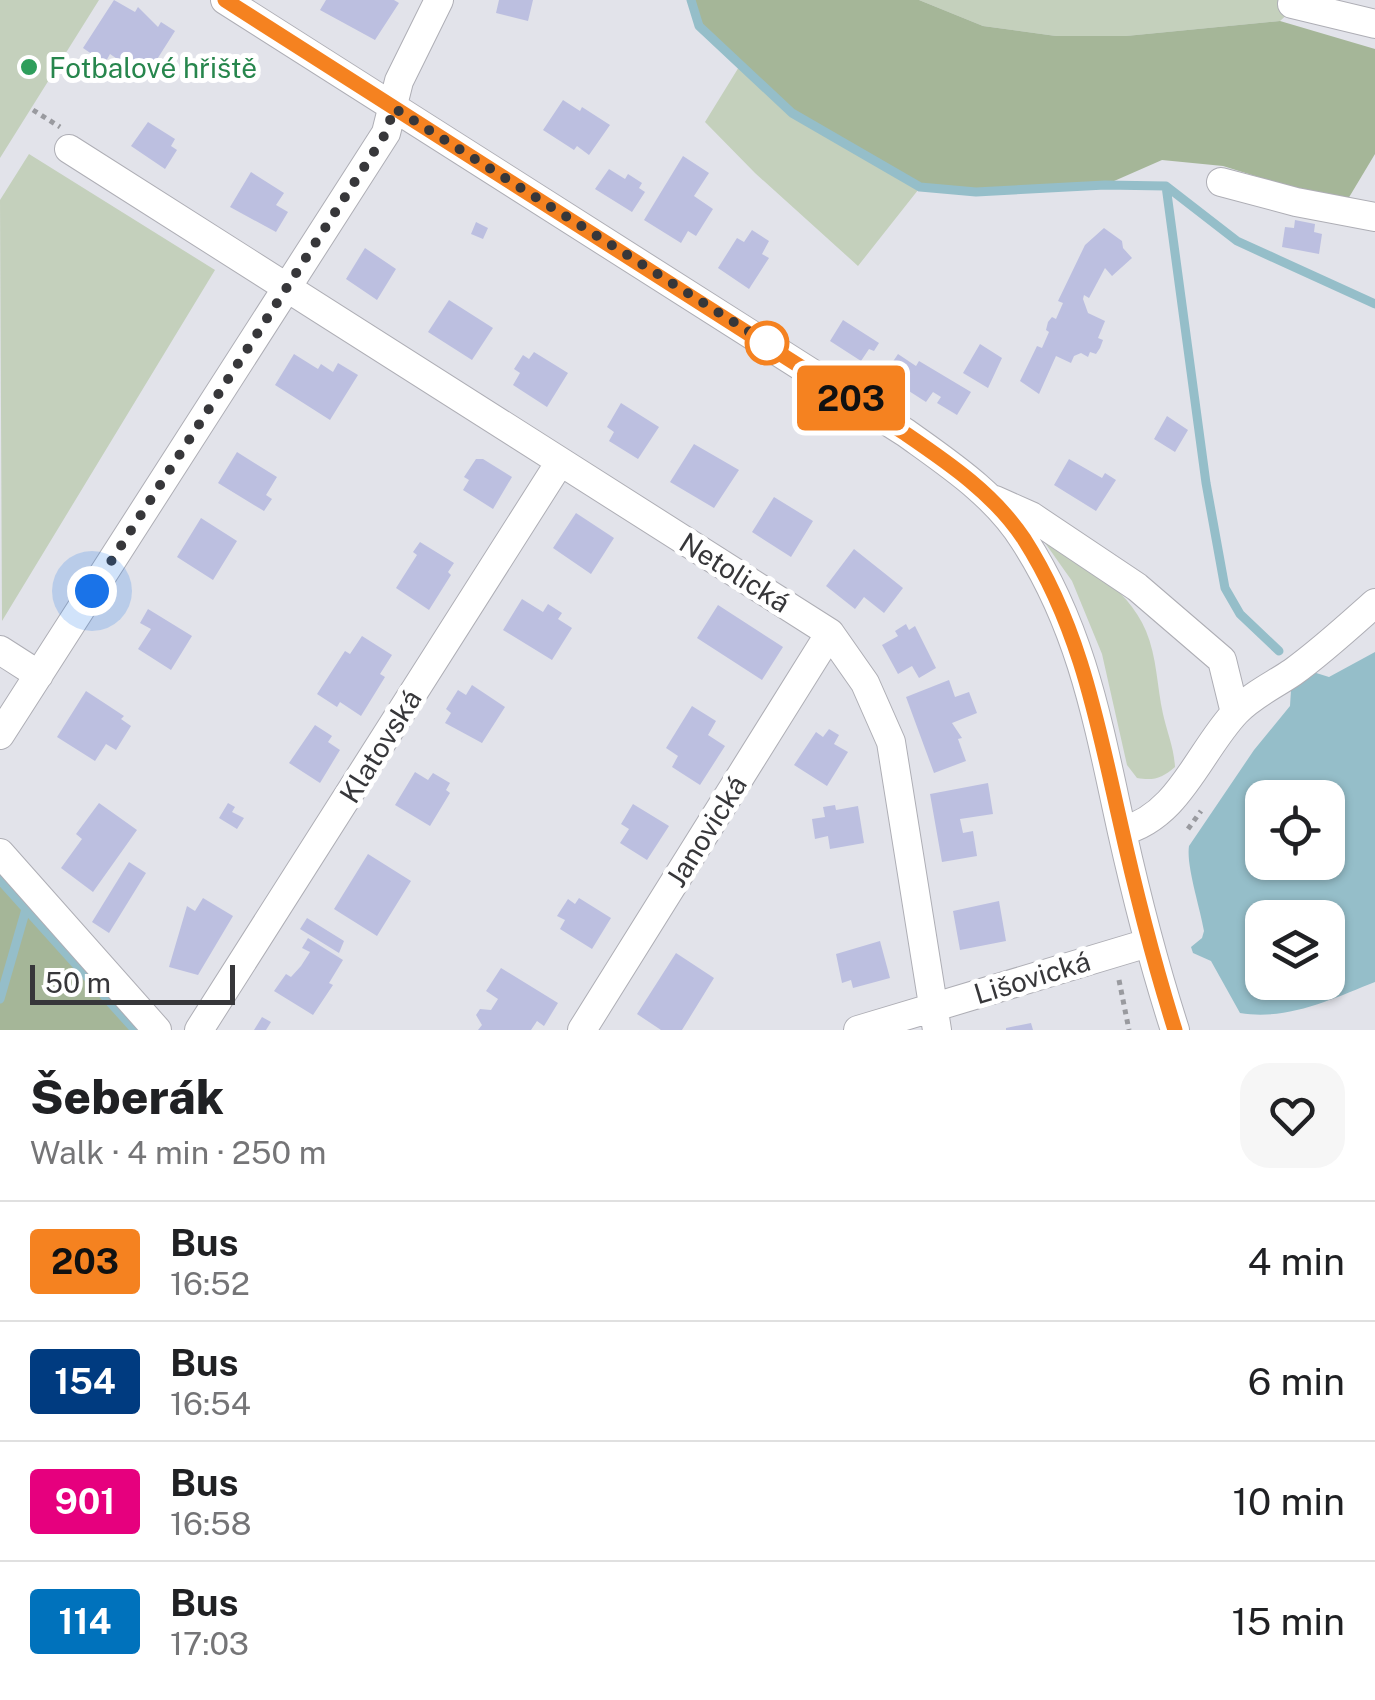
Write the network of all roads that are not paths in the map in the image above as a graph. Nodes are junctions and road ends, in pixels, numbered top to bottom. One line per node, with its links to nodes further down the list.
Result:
1 (225, 0): 5 (street)
2 (440, 0): 5 (street)
3 (1292, 4): 4 (street)
4 (1375, 24)
5 (394, 108): 9 (street); 11 (street)
6 (69, 149): 9 (street, Netolická)
7 (1221, 182): 8 (street)
8 (1375, 216)
9 (288, 286): 10 (street, Netolická); 15 (street)
10 (560, 462): 13 (street, Netolická); 23 (street, Klatovská)
11 (988, 497): 16 (street); 18 (street)
12 (1375, 603): 16 (street)
13 (830, 633): 21 (street, Netolická); 24 (street, Janovická)
14 (0, 650): 15 (street)
15 (39, 674): 17 (street)
16 (1235, 713): 18 (street)
17 (0, 735)
18 (1122, 831): 20 (street)
19 (0, 853): 22 (street)
20 (1148, 944): 21 (street, Lišovická); 26 (street)
21 (935, 1018): 25 (street, Lišovická)
22 (157, 1030)
23 (199, 1030)
24 (582, 1030)
25 (858, 1030)
26 (1175, 1030)

